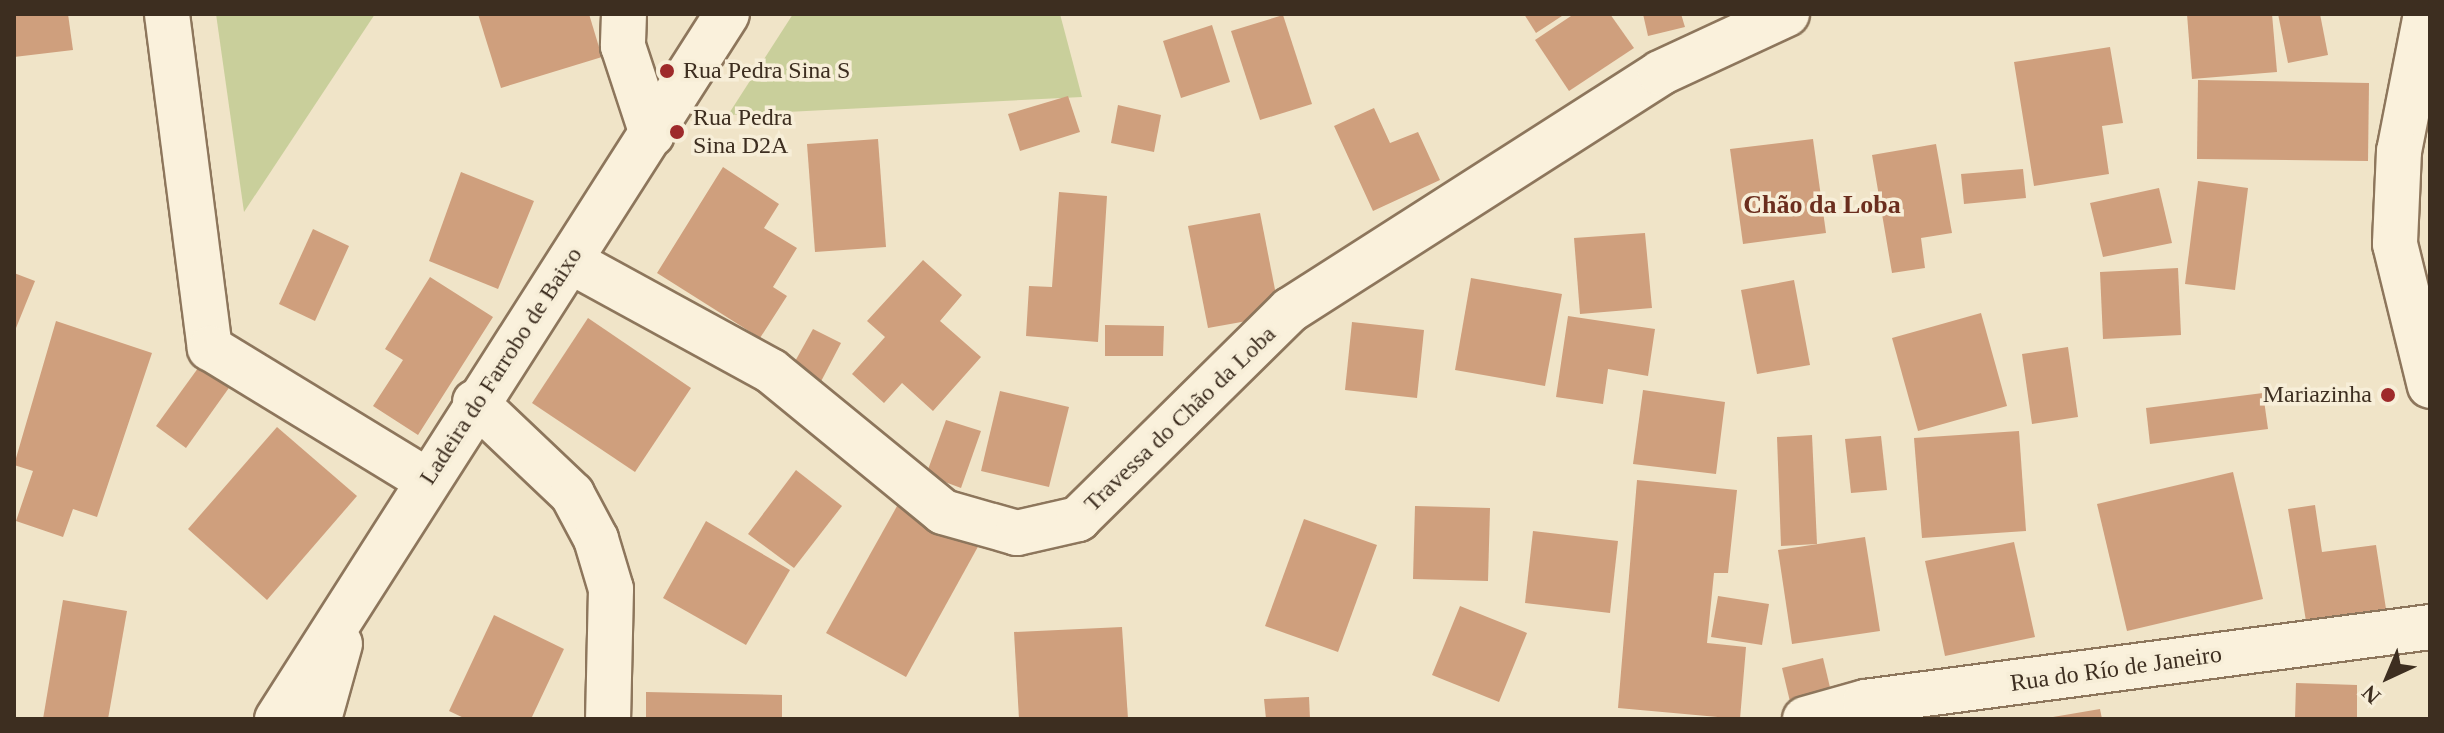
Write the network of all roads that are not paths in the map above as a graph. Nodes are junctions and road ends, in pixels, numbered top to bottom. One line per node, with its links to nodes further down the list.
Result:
1 (167, 14): 10 (street)
2 (624, 14): 6 (street)
3 (727, 14): 6 (street, Ladeira do Farrobo de Baixo)
4 (1787, 14): 7 (street, Travessa do Chão da Loba)
5 (2426, 14): 8 (street)
6 (652, 134): 7 (street, Ladeira do Farrobo de Baixo)
7 (570, 261): 9 (street, Ladeira do Farrobo de Baixo)
8 (2430, 386)
9 (475, 402): 10 (street, Ladeira do Farrobo de Baixo); 15 (street)
10 (426, 480): 11 (street, Ladeira do Farrobo de Baixo)
11 (352, 599): 13 (street, Ladeira do Farrobo de Baixo); 14 (street)
12 (2430, 627): 16 (street, Rua do Río de Janeiro)
13 (277, 719)
14 (319, 719)
15 (608, 719)
16 (1805, 719)

